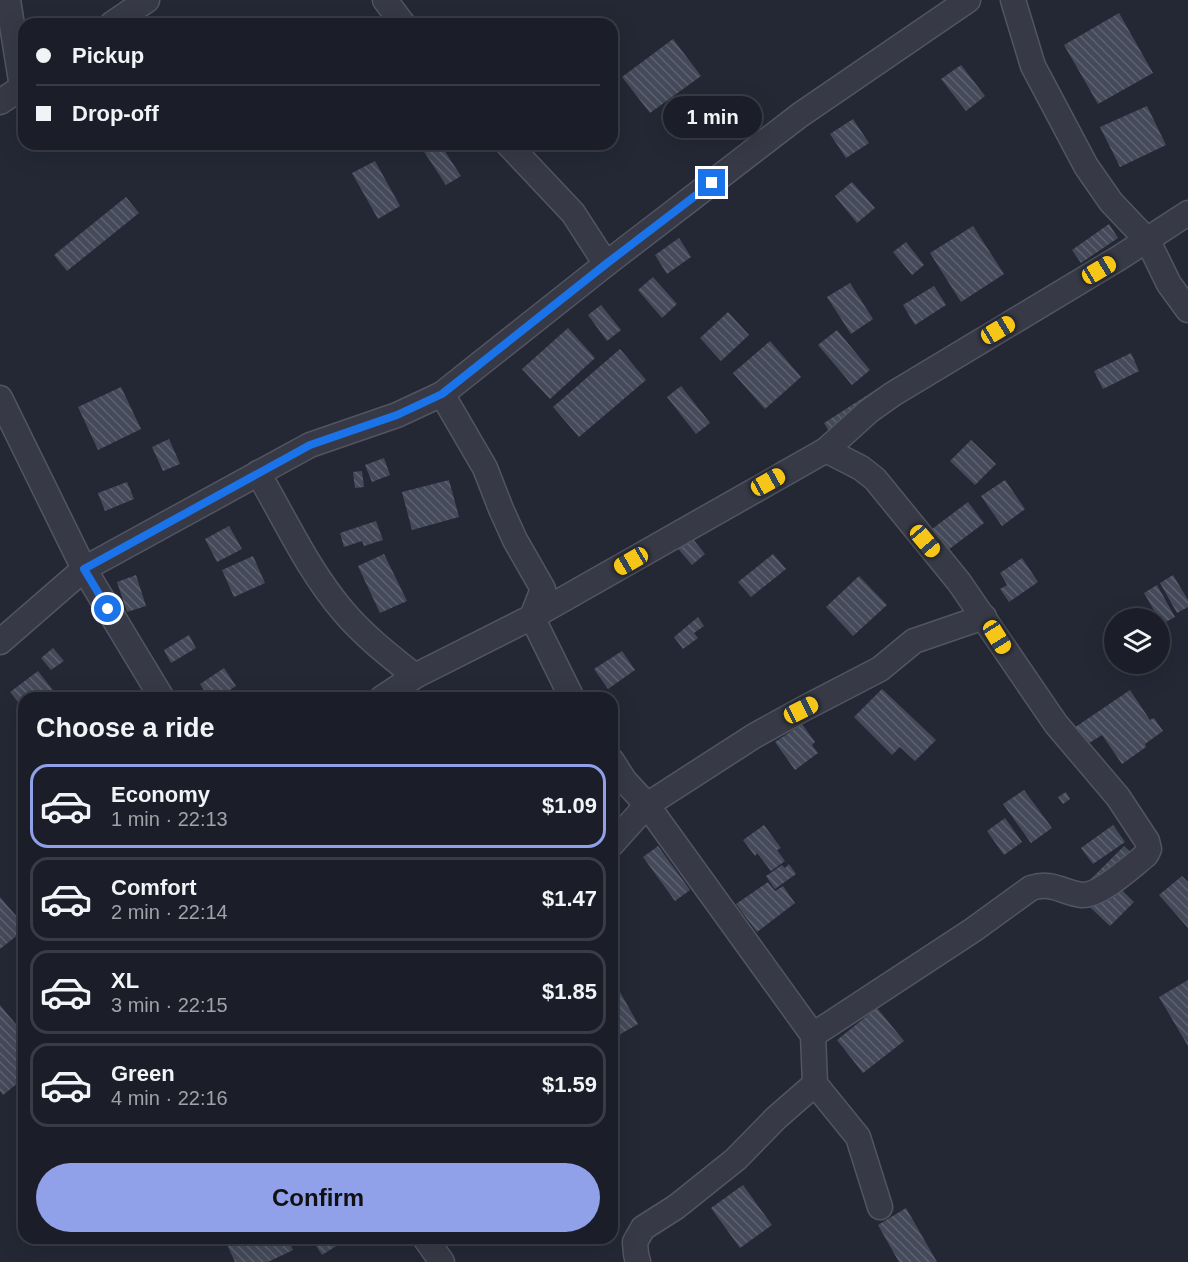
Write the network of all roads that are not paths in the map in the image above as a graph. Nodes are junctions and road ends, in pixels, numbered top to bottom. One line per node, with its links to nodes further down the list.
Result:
1 (8, 0): 8 (street)
2 (147, 0): 6 (street)
3 (385, 0): 7 (street)
4 (968, 0): 14 (street)
5 (1014, 0): 13 (street)
6 (121, 18)
7 (398, 18)
8 (18, 57)
9 (18, 89): 10 (street)
10 (0, 102)
11 (514, 150): 14 (street)
12 (1188, 213): 13 (street)
13 (1148, 241): 15 (street); 18 (street)
14 (606, 264): 16 (street)
15 (1188, 310)
16 (442, 394): 19 (street); 22 (street)
17 (0, 398): 20 (street)
18 (826, 450): 21 (street); 22 (street)
19 (258, 473): 20 (street); 24 (street)
20 (84, 569): 23 (street); 25 (street)
21 (984, 616): 29 (street); 31 (street)
22 (532, 617): 24 (street); 27 (street)
23 (0, 642)
24 (415, 676): 26 (street)
25 (158, 692)
26 (391, 692)
27 (569, 692)
28 (618, 770): 29 (street)
29 (647, 805): 30 (street); 31 (street)
30 (618, 837)
31 (813, 1035): 32 (street)
32 (815, 1084): 33 (street); 36 (street)
33 (880, 1207)
34 (429, 1244): 35 (street)
35 (442, 1262)
36 (639, 1262)

